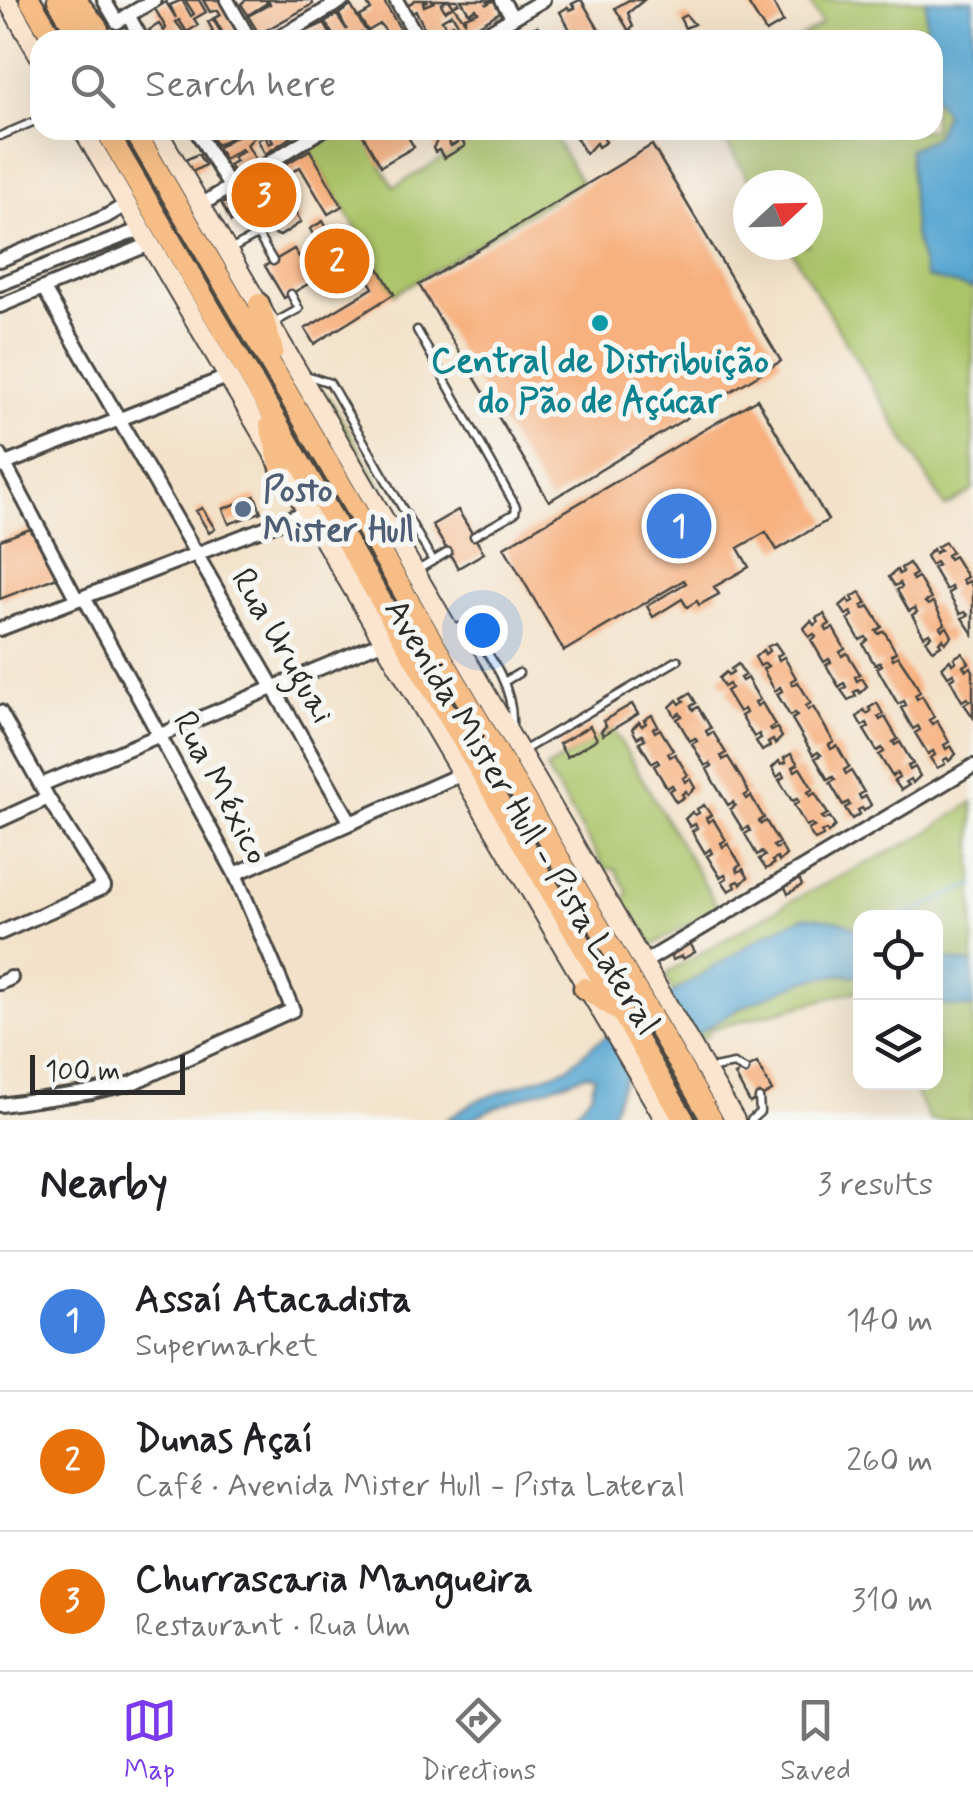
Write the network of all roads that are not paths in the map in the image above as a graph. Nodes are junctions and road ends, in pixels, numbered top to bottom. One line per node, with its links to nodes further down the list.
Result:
1 (7, 0): 23 (main road)
2 (30, 0): 15 (highway)
3 (58, 0): 16 (highway)
4 (78, 0): 17 (highway)
5 (104, 0): 13 (street)
6 (154, 0): 13 (street)
7 (227, 0): 19 (street)
8 (343, 0): 12 (street)
9 (396, 0): 21 (street)
10 (502, 0): 14 (street)
11 (543, 0): 14 (street)
12 (321, 6): 20 (street)
13 (128, 15): 18 (street)
14 (512, 18): 22 (street)
15 (48, 30)
16 (89, 30)
17 (92, 30)
18 (136, 30)
19 (244, 30)
20 (289, 30)
21 (413, 30)
22 (492, 30)
23 (30, 40)
24 (30, 123): 25 (lane)
25 (0, 136)
26 (89, 140): 33 (main road, Avenida Mister Hull - Pista Lateral)
27 (112, 140): 49 (highway)
28 (140, 140): 48 (highway)
29 (163, 140): 34 (main road, Avenida Mister Hull - Pista Lateral)
30 (202, 140): 32 (street)
31 (297, 140): 32 (street)
32 (230, 187): 34 (street); 35 (lane)
33 (127, 204): 36 (main road, Avenida Mister Hull - Pista Lateral); 38 (street)
34 (201, 205): 37 (main road, Avenida Mister Hull - Pista Lateral)
35 (257, 234): 37 (lane); 39 (lane)
36 (145, 236): 40 (street); 41 (street); 47 (main road, Avenida Mister Hull - Pista Lateral)
37 (228, 251): 43 (main road, Avenida Mister Hull - Pista Lateral)
38 (0, 260)
39 (272, 262)
40 (0, 284)
41 (44, 289): 44 (street); 50 (street, Rua Uruguai)
42 (291, 294): 45 (lane)
43 (258, 304): 45 (main road, Avenida Mister Hull - Pista Lateral); 48 (highway)
44 (0, 306)
45 (270, 325): 48 (main road, Avenida Mister Hull - Pista Lateral)
46 (417, 330): 54 (lane)
47 (227, 377): 50 (street); 52 (main road, Avenida Mister Hull - Pista Lateral)
48 (291, 380): 57 (lane); 58 (main road, Avenida Mister Hull - Pista Lateral); 87 (highway)
49 (258, 390): 52 (highway); 80 (highway)
50 (120, 420): 51 (street); 56 (street, Rua Uruguai)
51 (2, 462): 59 (street, Rua México)
52 (281, 468): 53 (main road, Avenida Mister Hull - Pista Lateral)
53 (306, 512): 56 (street); 62 (main road, Avenida Mister Hull - Pista Lateral)
54 (474, 536)
55 (448, 552): 57 (lane)
56 (197, 554): 59 (street); 66 (street, Rua Uruguai)
57 (433, 561): 58 (lane)
58 (414, 572): 60 (main road, Avenida Mister Hull - Pista Lateral)
59 (80, 598): 61 (street); 68 (street, Rua México)
60 (447, 627): 65 (lane); 69 (main road, Avenida Mister Hull - Pista Lateral)
61 (0, 629)
62 (382, 642): 66 (street); 71 (main road, Avenida Mister Hull - Pista Lateral)
63 (678, 660): 69 (lane)
64 (519, 673): 65 (lane)
65 (504, 682): 69 (lane)
66 (274, 688): 68 (street); 75 (street, Rua Uruguai)
67 (1, 714): 72 (street)
68 (160, 733): 72 (street); 76 (street, Rua México)
69 (516, 745): 78 (main road, Avenida Mister Hull - Pista Lateral)
70 (973, 766): 78 (street)
71 (460, 775): 75 (street); 79 (main road, Avenida Mister Hull - Pista Lateral)
72 (41, 785): 73 (street)
73 (48, 798): 74 (street); 77 (street)
74 (0, 820)
75 (352, 823): 76 (street)
76 (236, 874): 84 (street, Rua México)
77 (0, 933)
78 (643, 963): 81 (main road, Avenida Mister Hull - Pista Lateral)
79 (584, 988): 80 (highway); 85 (main road, Avenida Mister Hull - Pista Lateral)
80 (622, 1013): 86 (highway)
81 (705, 1068): 82 (lane); 88 (main road, Avenida Mister Hull - Pista Lateral)
82 (745, 1070)
83 (759, 1098): 89 (lane)
84 (0, 1105)
85 (665, 1120)
86 (684, 1120)
87 (712, 1120)
88 (735, 1120)
89 (752, 1120)

